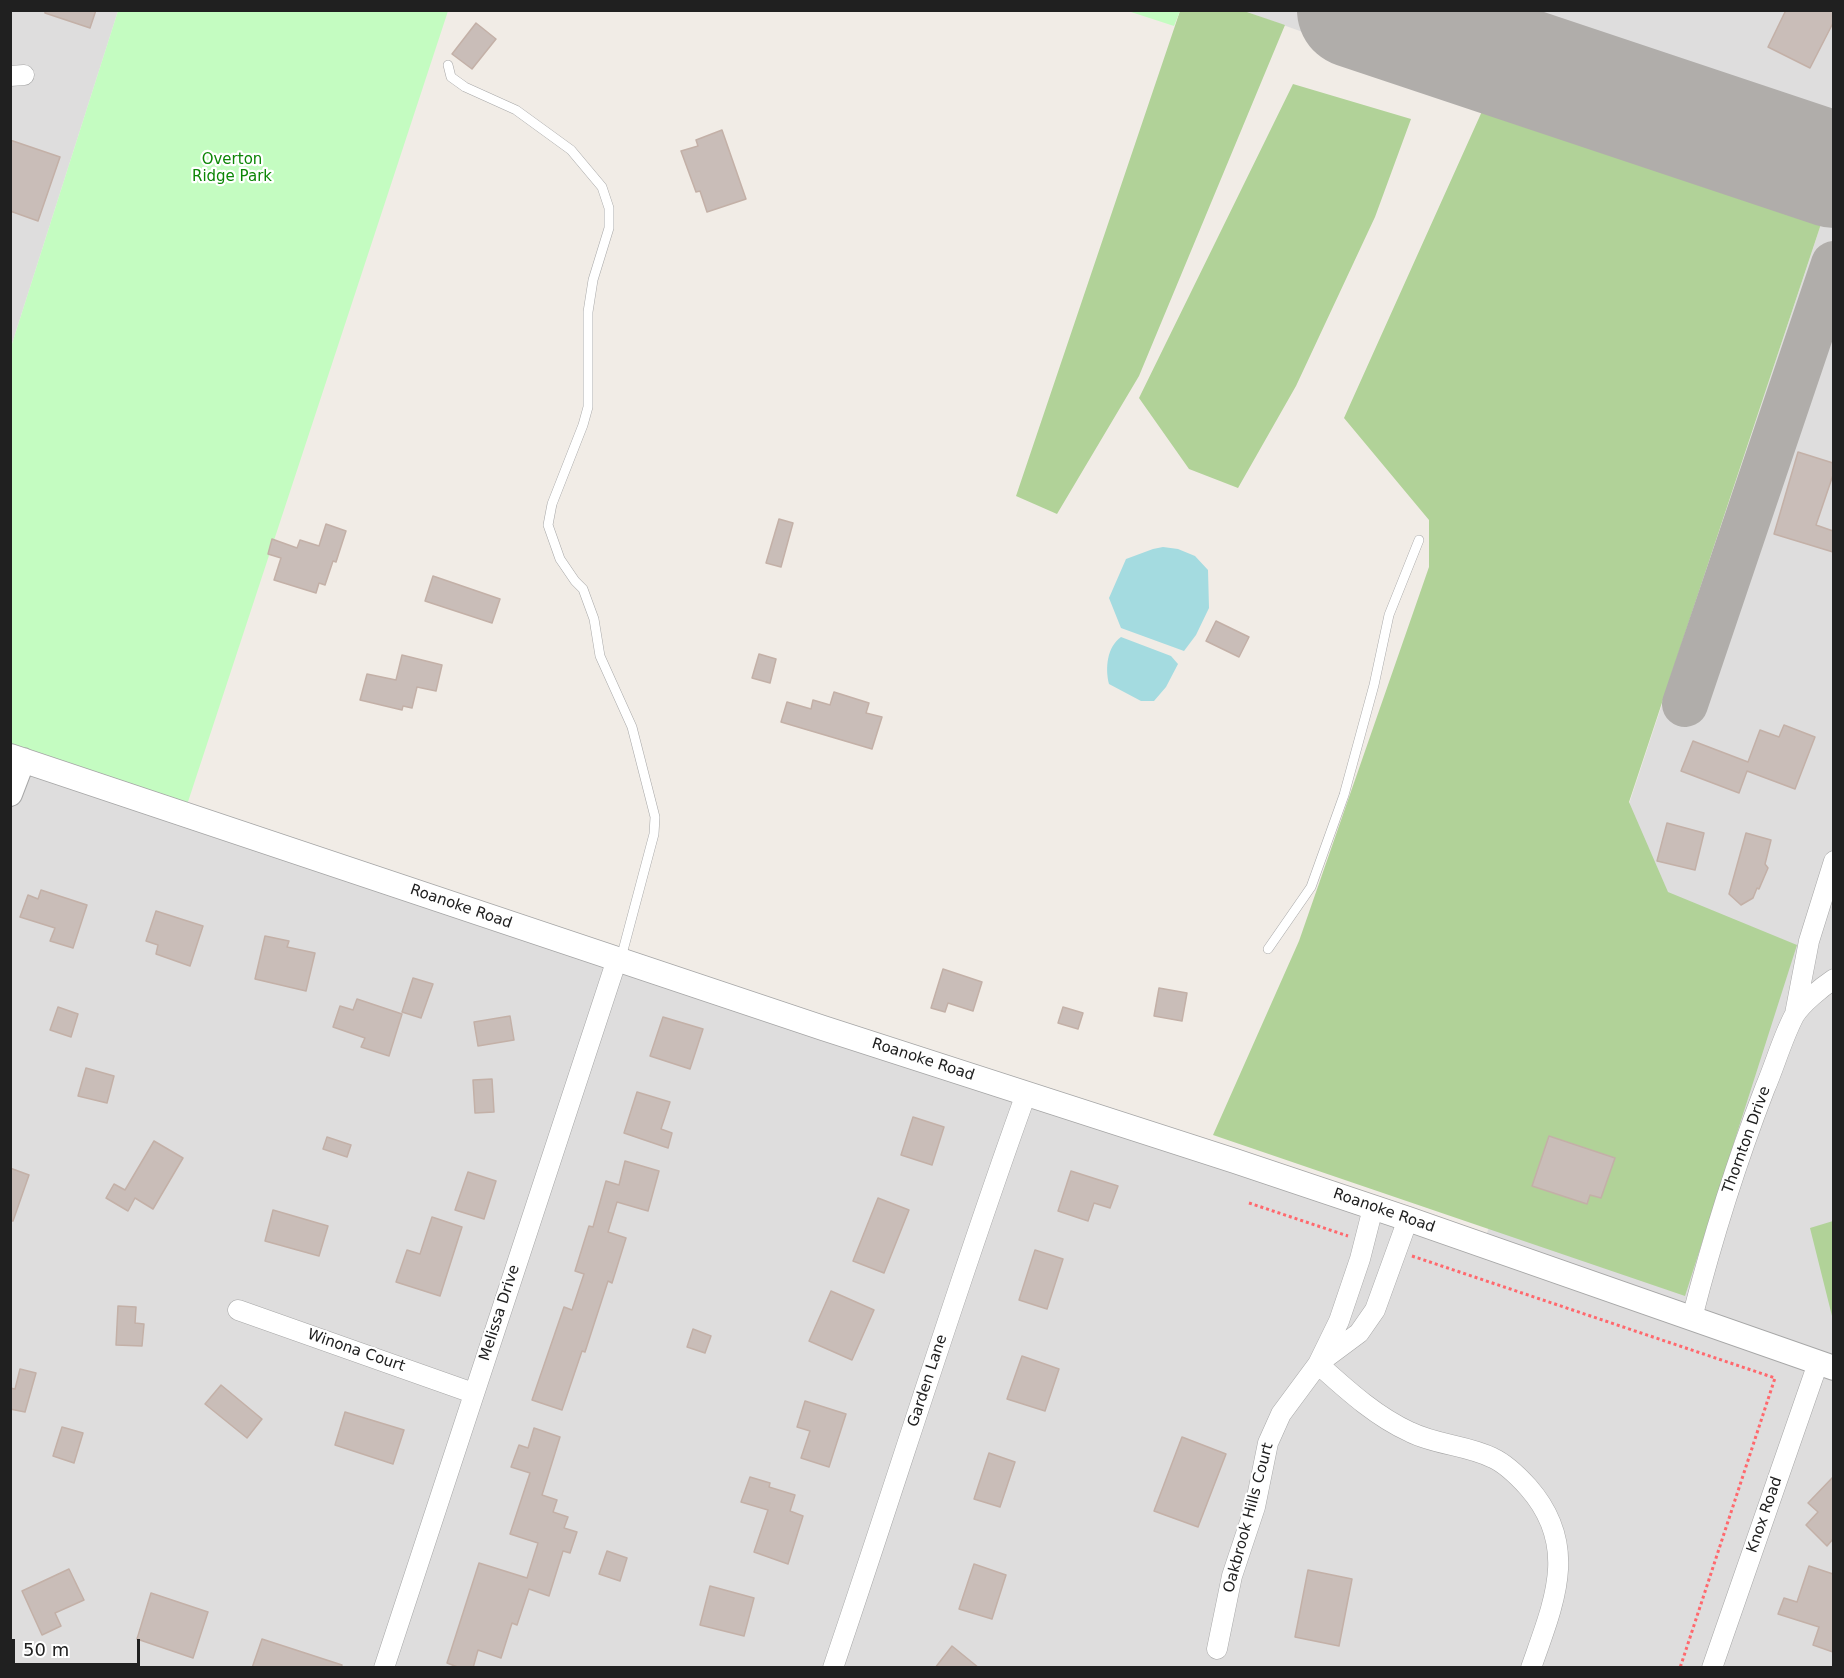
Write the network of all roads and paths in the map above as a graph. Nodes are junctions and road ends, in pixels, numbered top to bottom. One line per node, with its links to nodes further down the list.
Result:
1 (448, 64): 7 (lane)
2 (1419, 540): 6 (lane)
3 (16, 758): 4 (street); 7 (street, Roanoke Road)
4 (10, 794)
5 (1833, 861): 9 (street)
6 (1268, 949)
7 (619, 960): 10 (street, Roanoke Road); 20 (street, Melissa Drive)
8 (1833, 979): 9 (street, Thornton Drive)
9 (1795, 1014): 17 (street, Thornton Drive)
10 (1026, 1094): 12 (street, Roanoke Road); 23 (street, Garden Lane)
11 (1249, 1203): 14 (path)
12 (1372, 1208): 13 (street, Roanoke Road); 18 (street, Oakbrook Hills Court)
13 (1408, 1219): 17 (street, Roanoke Road); 18 (street, Oakbrook Hills Court)
14 (1351, 1237)
15 (1410, 1256): 25 (path)
16 (238, 1310): 20 (street, Winona Court)
17 (1692, 1318): 19 (street, Roanoke Road)
18 (1318, 1364): 21 (street, Oakbrook Hills Court); 24 (street)
19 (1826, 1365): 26 (street, Knox Road)
20 (473, 1393): 22 (street, Melissa Drive)
21 (1218, 1649)
22 (384, 1668)
23 (833, 1668)
24 (1531, 1668)
25 (1680, 1668)
26 (1712, 1668)

